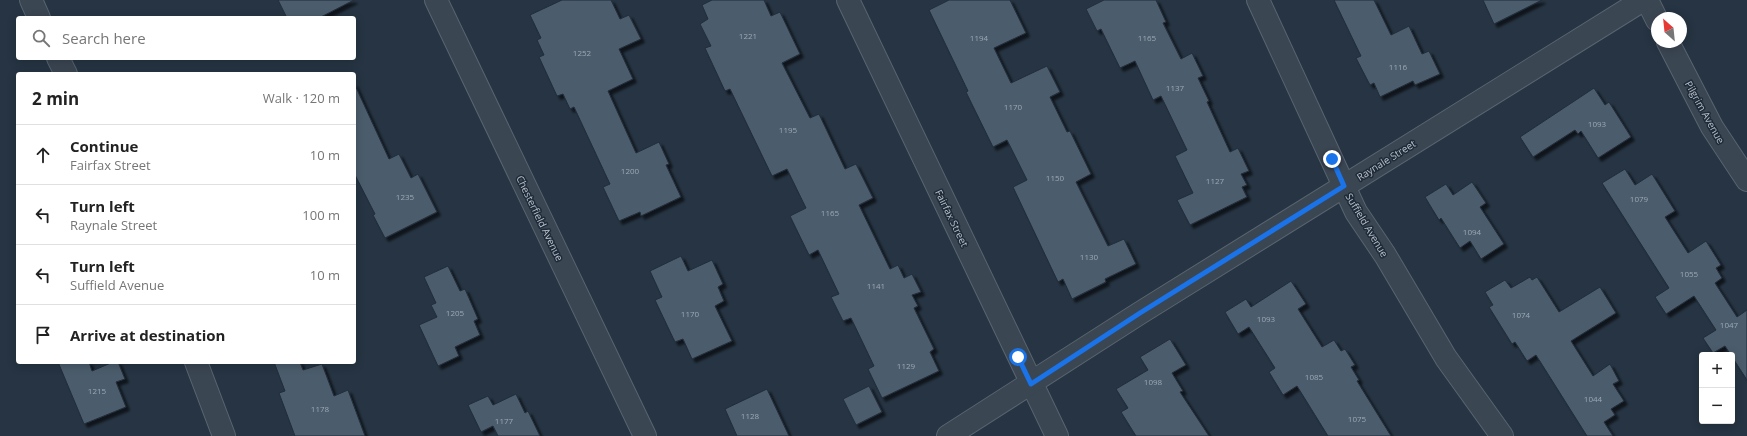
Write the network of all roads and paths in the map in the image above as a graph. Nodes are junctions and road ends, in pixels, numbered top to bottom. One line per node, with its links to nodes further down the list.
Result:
1 (31, 0): 8 (street)
2 (436, 0): 17 (street, Chesterfield Avenue)
3 (848, 0): 15 (street, Fairfax Street)
4 (1258, 0): 13 (street, Suffield Avenue)
5 (1643, 0): 13 (street, Raynale Street)
6 (1647, 0): 7 (street)
7 (1653, 12)
8 (38, 16)
9 (1671, 48): 12 (street, Pilgrim Avenue)
10 (59, 60): 11 (street)
11 (65, 72)
12 (1747, 180)
13 (1344, 186): 15 (street, Raynale Street); 20 (street, Suffield Avenue)
14 (197, 364): 16 (street)
15 (1031, 384): 18 (street, Raynale Street); 19 (street, Fairfax Street)
16 (224, 436)
17 (645, 436)
18 (948, 436)
19 (1057, 436)
20 (1502, 436)

